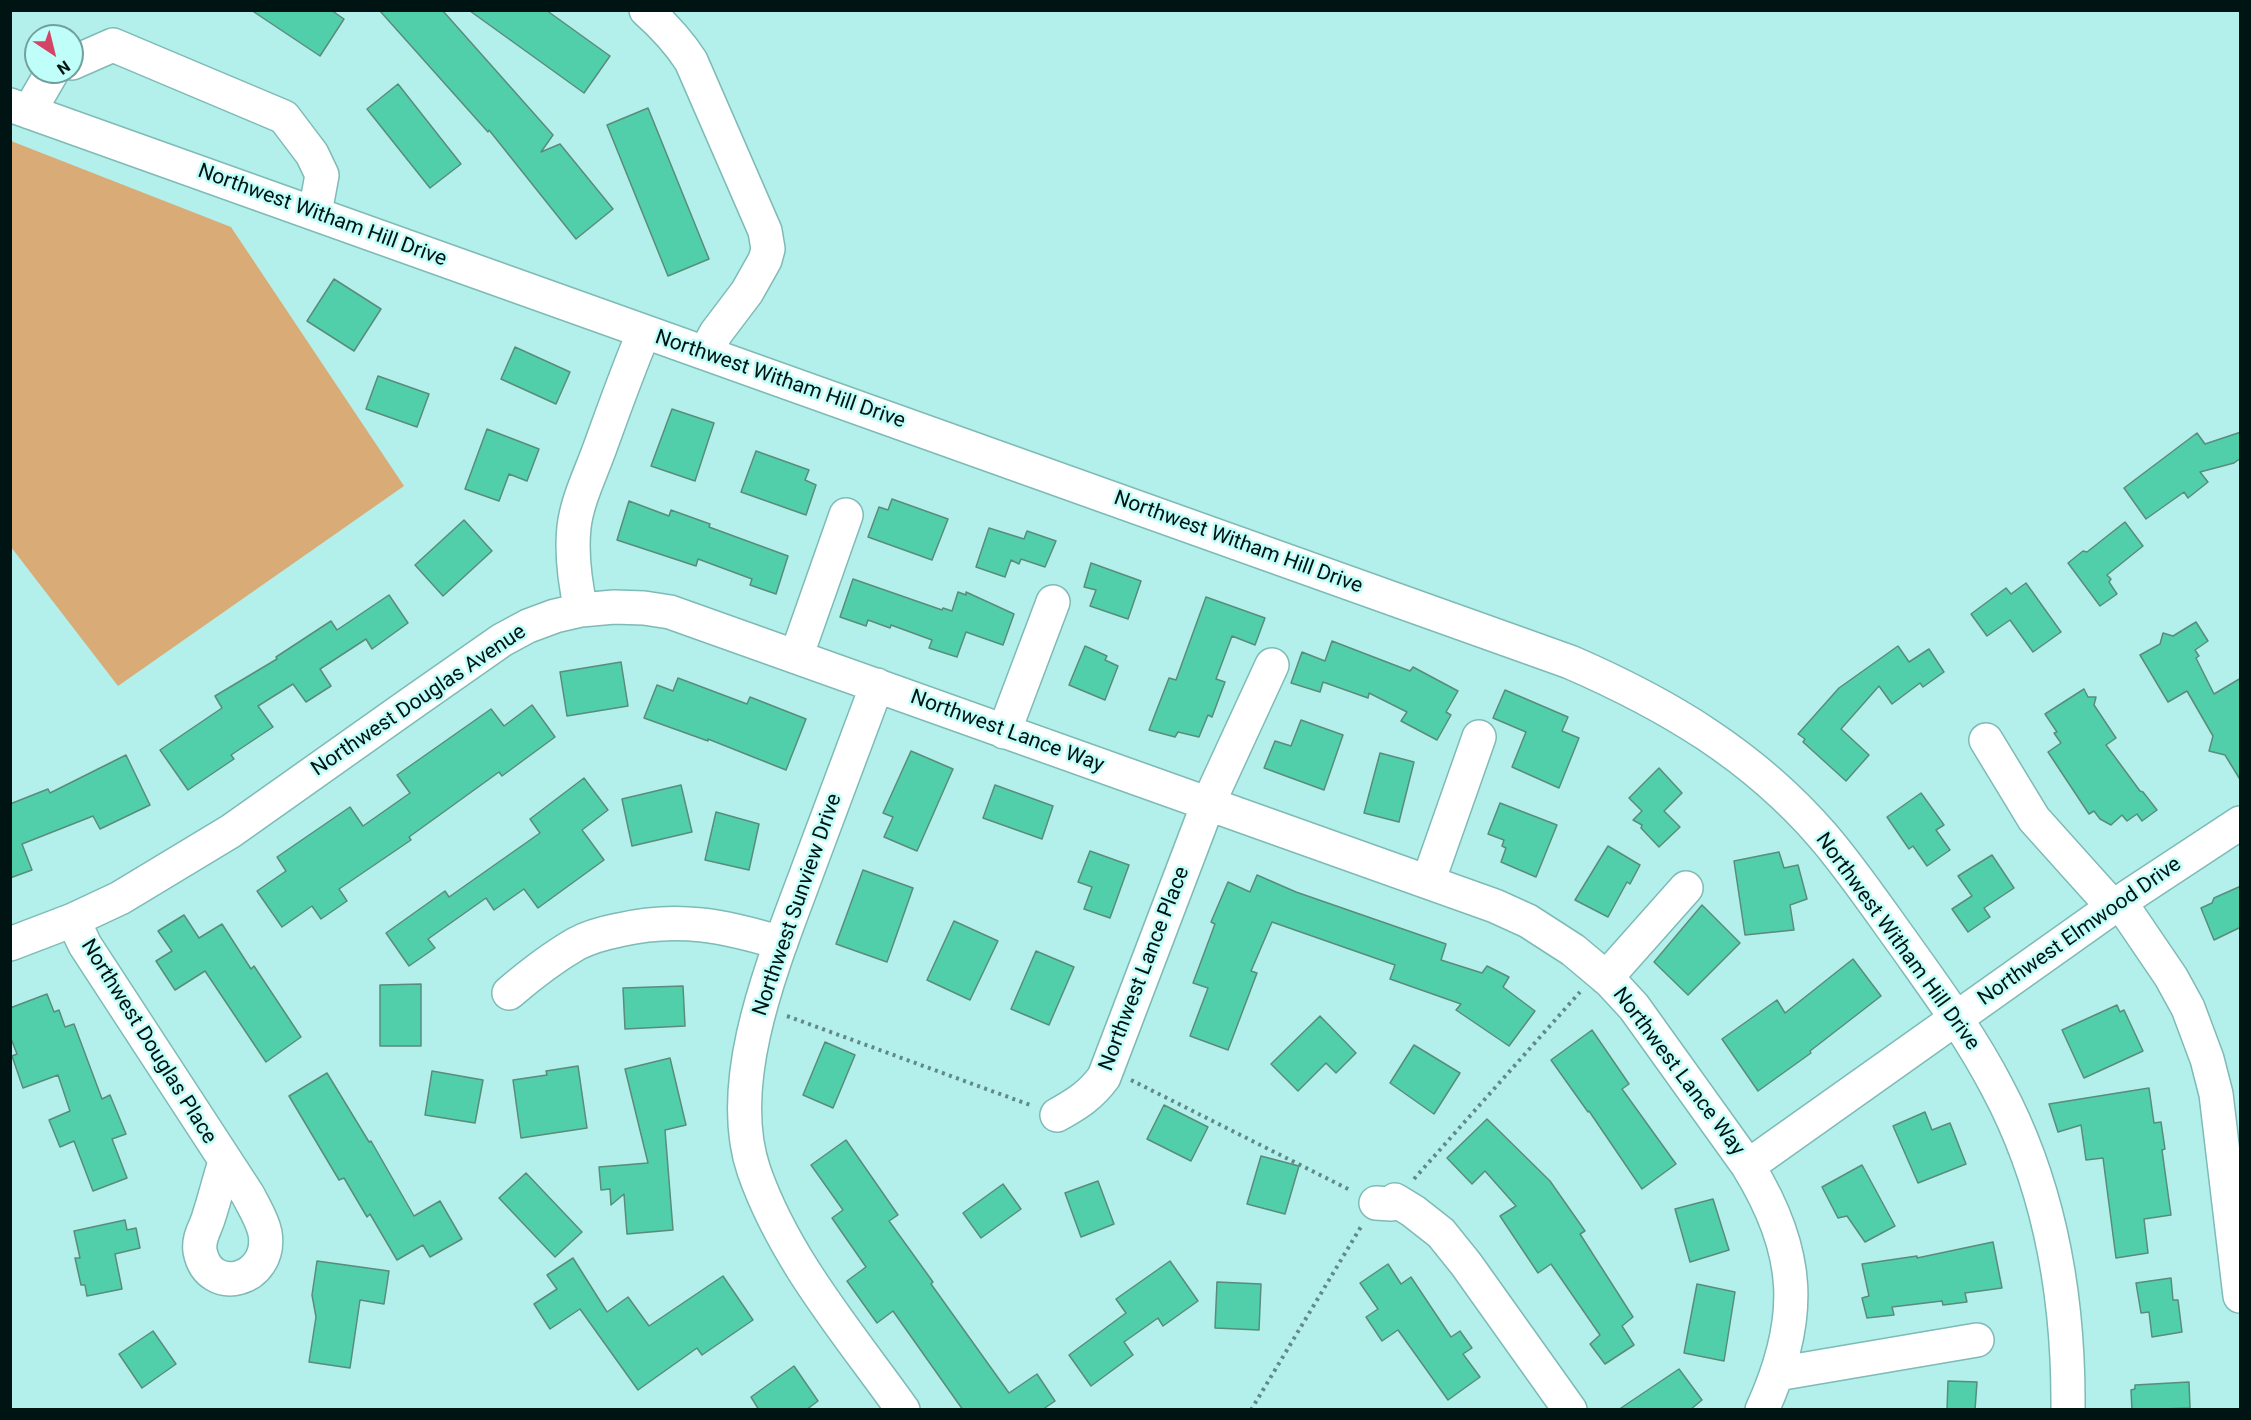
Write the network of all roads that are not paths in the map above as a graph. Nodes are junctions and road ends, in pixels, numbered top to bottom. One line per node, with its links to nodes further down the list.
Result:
1 (646, 10): 7 (street)
2 (84, 58): 5 (street)
3 (42, 84): 4 (street)
4 (20, 109): 5 (street, Northwest Witham Hill Drive)
5 (315, 213): 6 (street, Northwest Witham Hill Drive)
6 (644, 332): 7 (street, Northwest Witham Hill Drive); 10 (street)
7 (705, 353): 27 (street, Northwest Witham Hill Drive)
8 (846, 515): 11 (street)
9 (1053, 602): 14 (street)
10 (581, 609): 11 (street, Northwest Lance Way); 22 (street, Northwest Douglas Avenue)
11 (796, 657): 13 (street, Northwest Lance Way)
12 (1272, 665): 17 (street, Northwest Lance Place)
13 (877, 685): 14 (street, Northwest Lance Way); 23 (street, Northwest Sunview Drive)
14 (1004, 732): 17 (street, Northwest Lance Way)
15 (1479, 737): 19 (street)
16 (1986, 740): 21 (street)
17 (1208, 804): 19 (street, Northwest Lance Way); 28 (street, Northwest Lance Place)
18 (2241, 823): 21 (street, Northwest Elmwood Drive)
19 (1428, 882): 25 (street, Northwest Lance Way)
20 (1686, 888): 25 (street, Northwest Lance Way)
21 (2116, 905): 27 (street, Northwest Elmwood Drive); 32 (street)
22 (73, 920): 24 (street, Northwest Douglas Avenue); 29 (street, Northwest Douglas Place)
23 (781, 943): 26 (street); 35 (street, Northwest Sunview Drive)
24 (10, 944)
25 (1602, 975): 30 (street, Northwest Lance Way)
26 (509, 993)
27 (1957, 1018): 30 (street, Northwest Elmwood Drive); 38 (street, Northwest Witham Hill Drive)
28 (1057, 1115)
29 (225, 1162)
30 (1748, 1166): 34 (street)
31 (1385, 1202): 36 (street)
32 (2241, 1296)
33 (1977, 1340): 34 (street)
34 (1777, 1374): 37 (street)
35 (903, 1410)
36 (1569, 1410)
37 (1762, 1410)
38 (2068, 1410)

